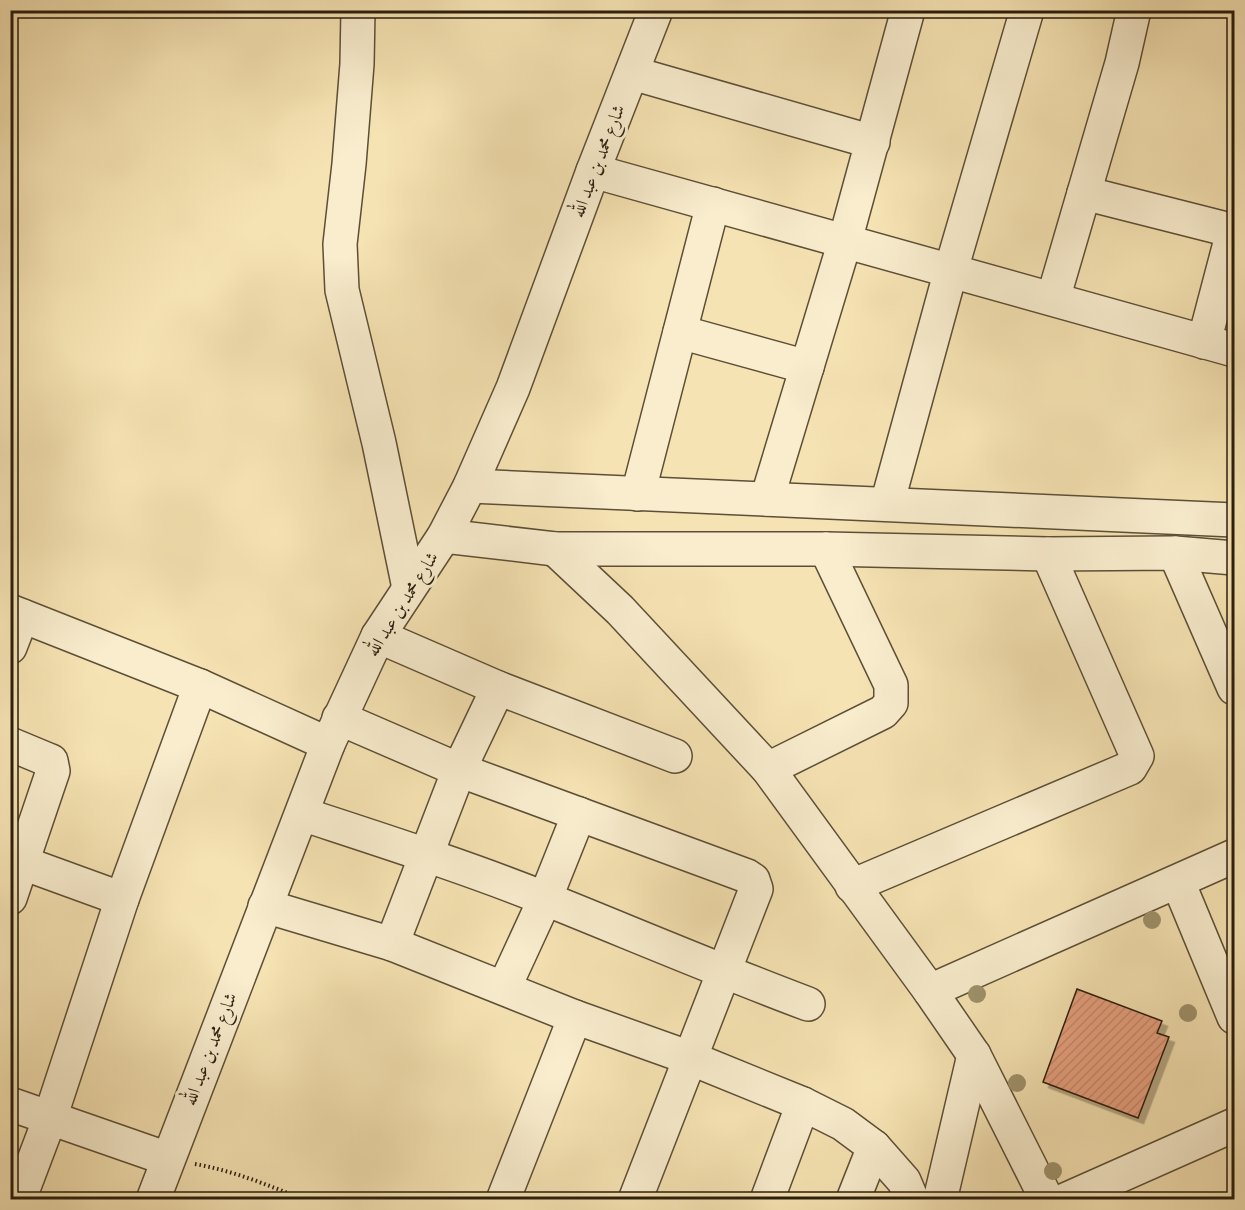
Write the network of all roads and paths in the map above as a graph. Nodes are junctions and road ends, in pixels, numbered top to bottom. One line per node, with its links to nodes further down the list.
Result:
1 (358, 10): 29 (street)
2 (656, 10): 6 (street, شارع محمد بن عبد الله)
3 (908, 10): 7 (street)
4 (1027, 10): 13 (street)
5 (1134, 10): 9 (street)
6 (632, 73): 7 (street); 8 (street, شارع محمد بن عبد الله)
7 (873, 142): 12 (street)
8 (593, 171): 10 (street); 18 (street, شارع محمد بن عبد الله)
9 (1084, 193): 11 (street); 14 (street)
10 (713, 204): 12 (street); 15 (street)
11 (1234, 230): 16 (street)
12 (846, 241): 13 (street); 17 (street)
13 (951, 270): 14 (street); 21 (street)
14 (1053, 299): 16 (street)
15 (680, 332): 17 (street); 19 (street)
16 (1219, 346)
17 (807, 367): 20 (street)
18 (470, 486): 19 (street); 23 (street, شارع محمد بن عبد الله)
19 (638, 494): 20 (street)
20 (766, 499): 21 (street)
21 (887, 504): 22 (street)
22 (1234, 520)
23 (444, 536): 24 (street); 29 (street, شارع محمد بن عبد الله)
24 (555, 549): 25 (street); 39 (street)
25 (826, 549): 27 (street); 39 (street)
26 (1175, 553): 27 (street); 28 (street); 35 (street)
27 (1048, 554): 47 (street)
28 (1234, 558)
29 (409, 588): 31 (street, شارع محمد بن عبد الله)
30 (16, 614): 32 (street); 33 (street)
31 (378, 636): 34 (street); 36 (street, شارع محمد بن عبد الله)
32 (10, 647)
33 (200, 686): 36 (street); 49 (street)
34 (498, 688): 38 (street); 40 (street)
35 (1234, 688)
36 (334, 731): 40 (street); 41 (street, شارع محمد بن عبد الله)
37 (10, 744): 45 (street)
38 (675, 756)
39 (768, 769): 47 (street)
40 (459, 770): 42 (street); 43 (street)
41 (302, 814): 43 (street); 51 (street, شارع محمد بن عبد الله)
42 (579, 814): 50 (street); 53 (street)
43 (426, 855): 50 (street); 52 (street)
44 (1234, 856): 46 (street)
45 (24, 863): 48 (street); 49 (street)
46 (1178, 882): 55 (street); 58 (street)
47 (852, 886): 55 (street)
48 (10, 898)
49 (122, 899): 63 (street)
50 (545, 899): 53 (street); 54 (street)
51 (265, 906): 52 (street); 66 (street, شارع محمد بن عبد الله)
52 (392, 944): 54 (street)
53 (724, 972): 56 (street); 60 (street)
54 (504, 988): 57 (street)
55 (930, 991): 59 (street)
56 (808, 1004)
57 (575, 1017): 60 (street); 70 (street)
58 (1234, 1017)
59 (974, 1055): 75 (street); 76 (street)
60 (690, 1058): 62 (street); 71 (street)
61 (10, 1104): 63 (street)
62 (803, 1104): 65 (street); 72 (street)
63 (50, 1118): 66 (street); 67 (street)
64 (1234, 1125): 77 (street)
65 (874, 1147): 73 (street); 74 (street)
66 (168, 1160): 68 (street, شارع محمد بن عبد الله); 69 (path)
67 (19, 1200)
68 (153, 1200)
69 (305, 1200)
70 (503, 1200)
71 (635, 1200)
72 (768, 1200)
73 (853, 1200)
74 (912, 1200)
75 (940, 1200)
76 (1047, 1200)
77 (1065, 1200)

